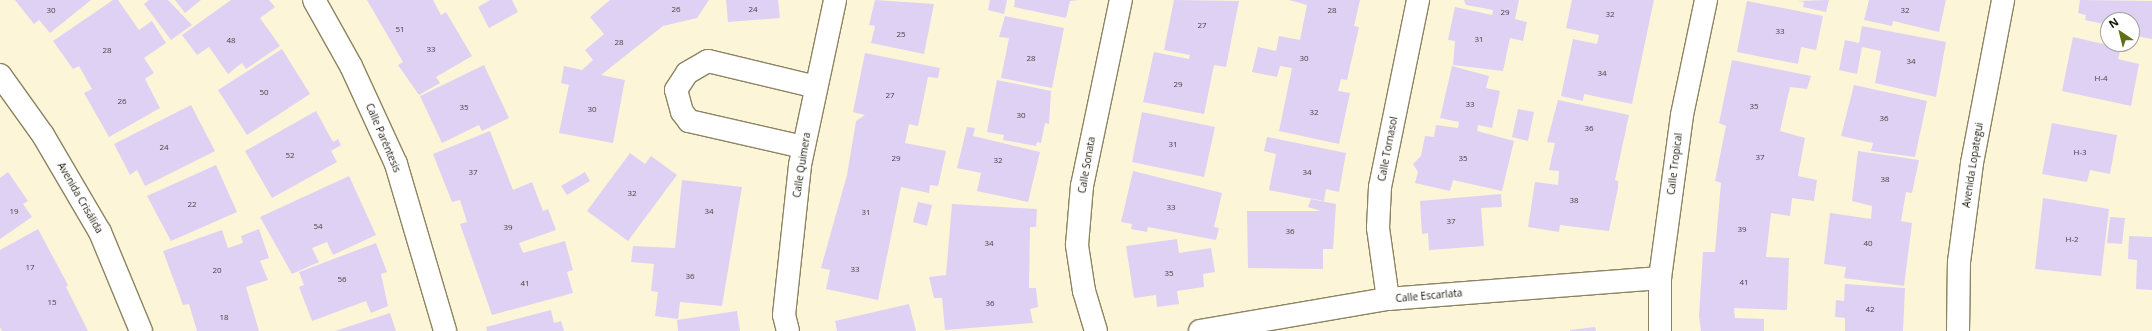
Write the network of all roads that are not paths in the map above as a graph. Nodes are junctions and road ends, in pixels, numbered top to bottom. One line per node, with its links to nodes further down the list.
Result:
1 (314, 0): 13 (street, Calle Paréntesis)
2 (835, 0): 8 (street, Calle Quimera)
3 (1121, 0): 15 (street, Calle Sonata)
4 (1418, 0): 11 (street, Calle Tornasol)
5 (1706, 0): 10 (street, Calle Tropical)
6 (2003, 0): 18 (street, Avenida Lopategui)
7 (0, 75): 12 (street, Avenida Crisálida)
8 (816, 87): 9 (street, Calle Quimera); 9 (street)
9 (803, 147): 14 (street, Calle Quimera)
10 (1660, 278): 11 (street, Calle Escarlata); 17 (street, Calle Tropical)
11 (1388, 300): 16 (street, Calle Escarlata)
12 (141, 331)
13 (445, 331)
14 (788, 331)
15 (1096, 331)
16 (1200, 331)
17 (1660, 331)
18 (1958, 331)

